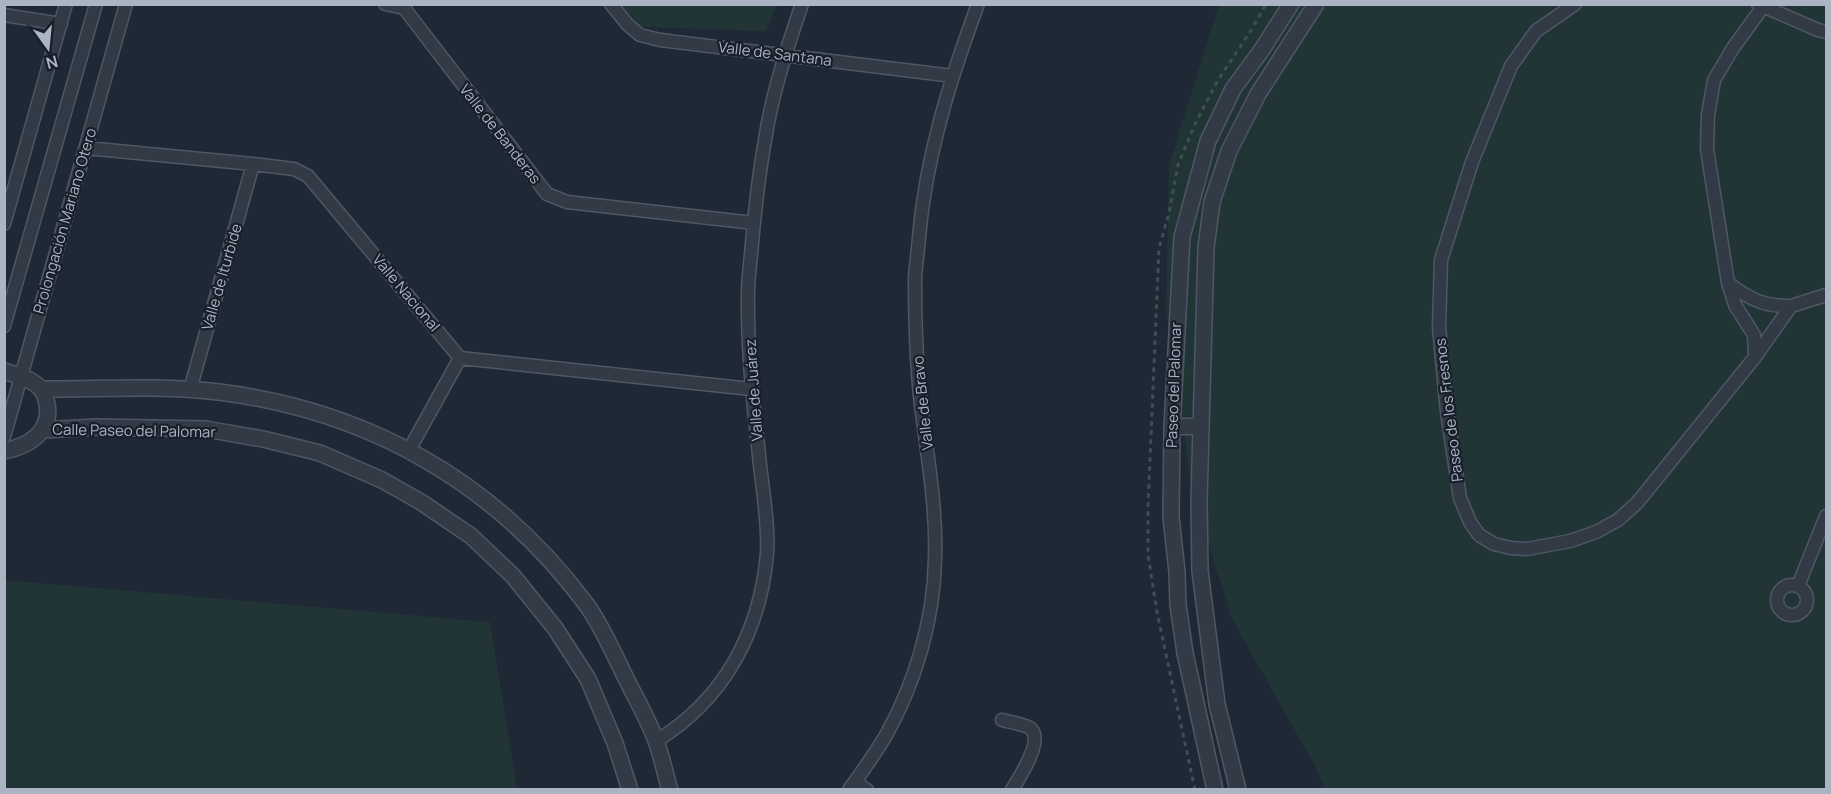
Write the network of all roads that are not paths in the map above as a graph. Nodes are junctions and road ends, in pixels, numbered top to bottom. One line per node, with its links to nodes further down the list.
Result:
1 (66, 4): 13 (street)
2 (96, 4): 26 (street, Prolongación Mariano Otero)
3 (126, 4): 19 (street, Prolongación Mariano Otero)
4 (385, 4): 21 (street, Valle de Banderas)
5 (611, 4): 16 (street, Valle de Santana)
6 (802, 4): 16 (street, Valle de Juárez)
7 (978, 4): 18 (street, Valle de Bravo)
8 (1291, 4): 15 (street, Paseo del Palomar)
9 (1316, 4): 17 (street, Paseo del Palomar)
10 (1575, 4): 27 (street, Paseo de los Fresnos)
11 (1760, 6): 14 (street); 23 (street)
12 (4, 15): 13 (street)
13 (61, 24): 22 (street)
14 (1827, 32)
15 (1261, 51): 17 (street); 35 (street, Paseo del Palomar)
16 (785, 55): 18 (street, Valle de Santana); 21 (street, Valle de Juárez)
17 (1279, 63): 34 (street, Paseo del Palomar)
18 (953, 76): 46 (street, Valle de Bravo)
19 (86, 148): 20 (street, Valle Nacional); 30 (street, Prolongación Mariano Otero)
20 (253, 164): 28 (street, Valle Nacional); 33 (street, Valle de Iturbide)
21 (754, 223): 32 (street, Valle de Juárez)
22 (4, 224)
23 (1728, 283): 25 (street); 27 (street)
24 (1827, 295): 25 (street)
25 (1791, 306): 27 (street, Paseo de los Fresnos)
26 (4, 327)
27 (1755, 357)
28 (460, 358): 32 (street); 38 (street)
29 (4, 371): 30 (street)
30 (22, 377): 31 (street); 37 (street, Prolongación Mariano Otero)
31 (41, 389): 33 (street); 36 (street)
32 (751, 389): 45 (street, Valle de Juárez)
33 (190, 390): 38 (street)
34 (1201, 426): 35 (street); 42 (street, Paseo del Palomar)
35 (1172, 427): 43 (street, Paseo del Palomar)
36 (44, 430): 39 (street); 47 (street, Calle Paseo del Palomar)
37 (4, 437)
38 (410, 450): 45 (street)
39 (4, 451)
40 (1827, 516): 41 (street)
41 (1798, 586)
42 (1217, 704): 43 (street); 52 (street, Paseo del Palomar)
43 (1197, 710): 51 (street, Paseo del Palomar)
44 (1002, 720): 50 (street)
45 (656, 741): 48 (street)
46 (852, 786): 49 (street)
47 (630, 789)
48 (670, 789)
49 (867, 789)
50 (1012, 789)
51 (1215, 789)
52 (1238, 789)

